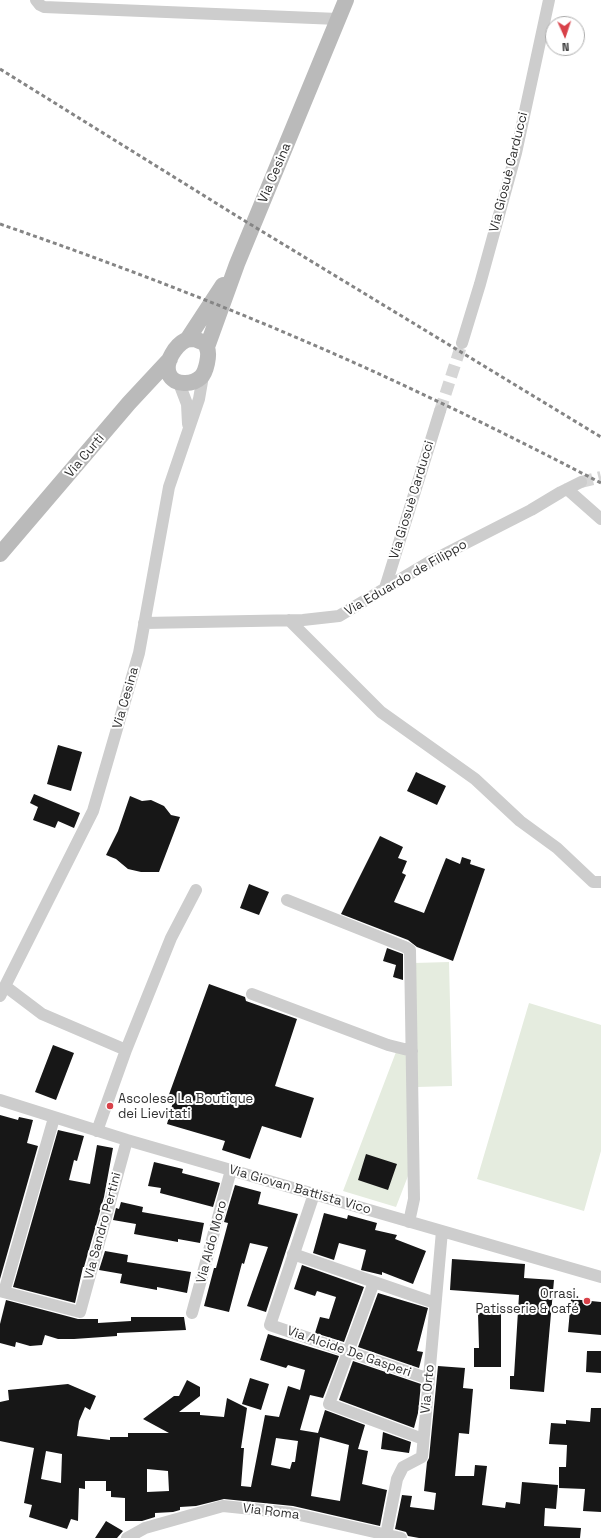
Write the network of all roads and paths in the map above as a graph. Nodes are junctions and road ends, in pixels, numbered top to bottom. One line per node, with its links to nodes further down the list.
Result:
1 (36, 0): 4 (street)
2 (346, 0): 4 (main road, Via Cesina)
3 (548, 0): 7 (street, Via Giosuè Carducci)
4 (338, 19): 5 (main road, Via Cesina)
5 (238, 264): 6 (main road); 8 (main road, Via Cesina)
6 (187, 340): 8 (main road); 9 (main road)
7 (462, 343)
8 (207, 347): 10 (main road, Via Cesina)
9 (170, 359): 11 (main road, Via Cesina); 12 (main road, Via Curti)
10 (202, 376): 11 (main road); 14 (street)
11 (176, 381): 12 (main road); 14 (street, Via Cesina)
12 (140, 391): 18 (main road, Via Curti)
13 (440, 411): 19 (street, Via Giosuè Carducci)
14 (188, 432): 21 (street, Via Cesina)
15 (581, 482): 16 (street, Via Eduardo de Filippo)
16 (567, 489): 17 (street); 19 (street, Via Eduardo de Filippo)
17 (601, 519)
18 (0, 554)
19 (385, 588): 20 (street, Via Eduardo de Filippo)
20 (290, 620): 21 (street, Via Eduardo de Filippo); 22 (street)
21 (144, 623): 25 (street, Via Cesina)
22 (601, 882)
23 (196, 890): 27 (street)
24 (287, 900): 28 (street)
25 (2, 991): 27 (street)
26 (252, 994): 28 (street)
27 (126, 1050): 31 (street)
28 (412, 1051): 35 (street)
29 (0, 1100): 30 (street, Via Giovan Battista Vico)
30 (54, 1118): 31 (street, Via Giovan Battista Vico); 40 (street)
31 (97, 1131): 32 (street, Via Giovan Battista Vico)
32 (126, 1140): 33 (street, Via Giovan Battista Vico); 40 (street, Via Sandro Pertini)
33 (231, 1170): 34 (street, Via Giovan Battista Vico); 42 (street, Via Aldo Moro)
34 (314, 1194): 35 (street, Via Giovan Battista Vico); 37 (street)
35 (409, 1222): 36 (street, Via Giovan Battista Vico)
36 (442, 1231): 38 (street, Via Giovan Battista Vico); 41 (street, Via Orto)
37 (293, 1254): 39 (street); 43 (street, Via Alcide De Gasperi)
38 (601, 1277)
39 (374, 1282): 41 (street); 43 (street)
40 (2, 1291)
41 (435, 1303): 44 (street, Via Orto)
42 (192, 1313)
43 (349, 1352): 44 (street, Via Alcide De Gasperi); 45 (street)
44 (429, 1379): 45 (street, Via Orto)
45 (423, 1439): 46 (street, Via Orto)
46 (395, 1537): 47 (street, Via Roma)
47 (127, 1538)

